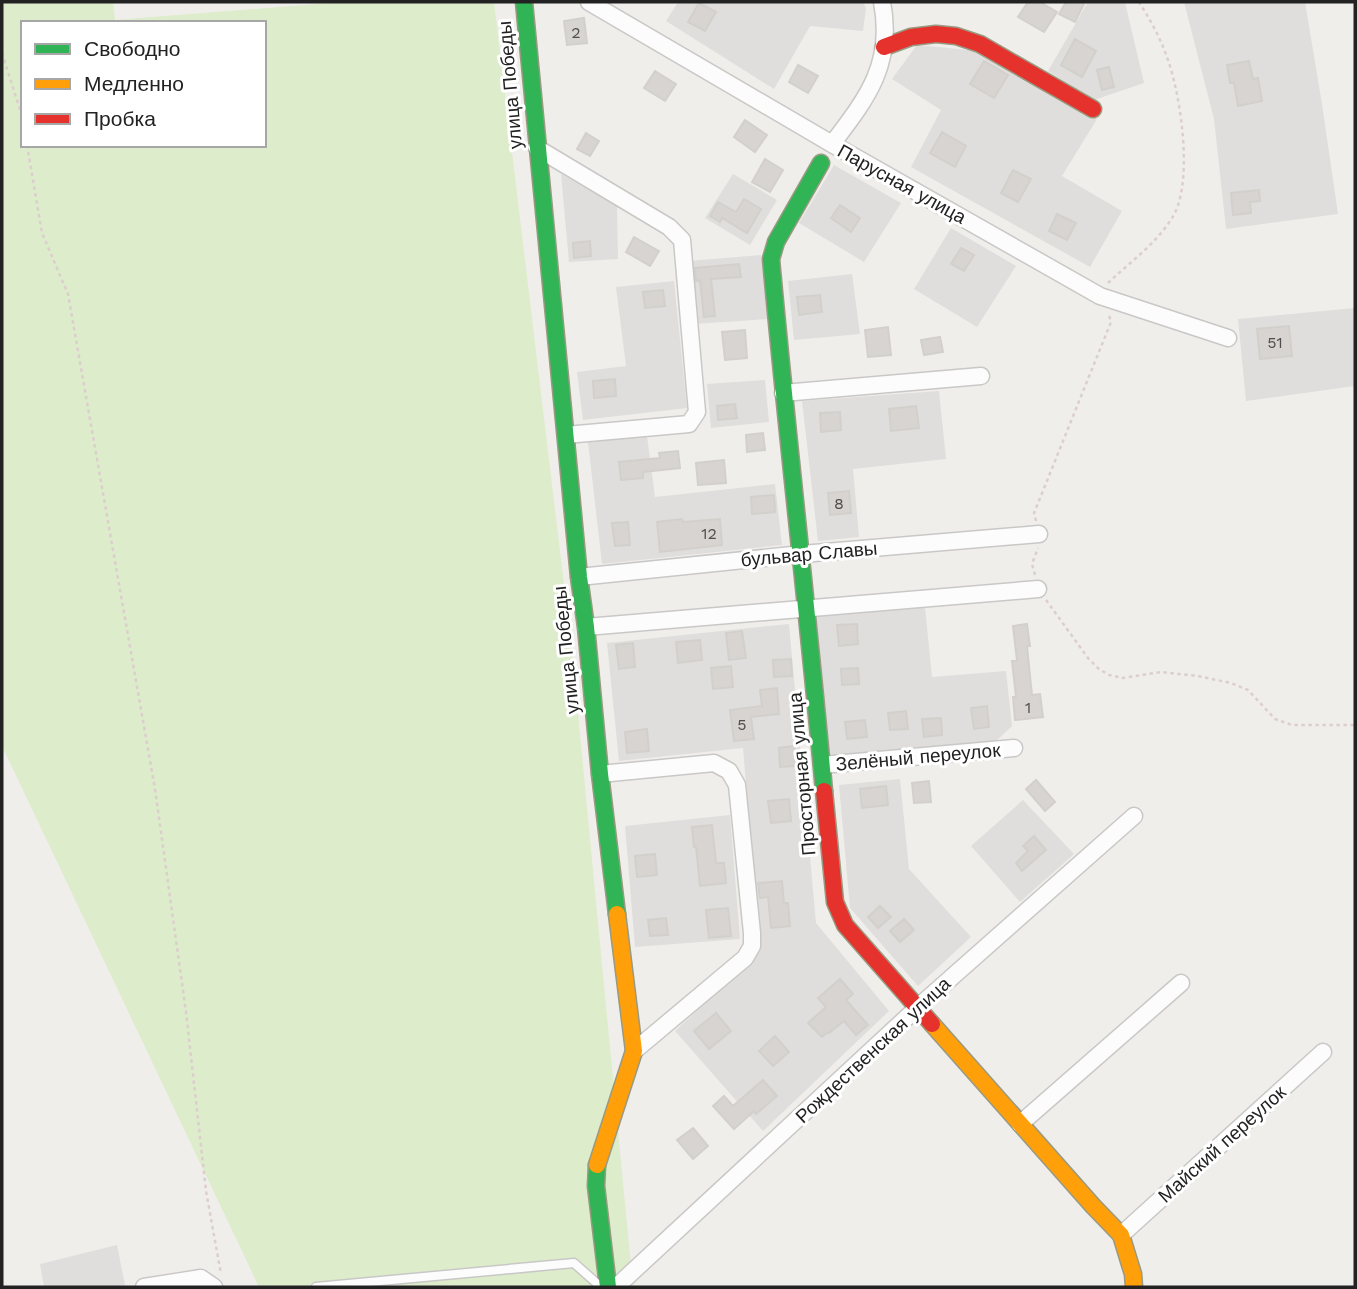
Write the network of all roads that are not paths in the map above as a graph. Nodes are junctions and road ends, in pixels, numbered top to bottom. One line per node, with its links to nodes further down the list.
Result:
1 (524, 2): 7 (street, улица Победы)
2 (589, 2): 6 (street, Парусная улица)
3 (882, 2): 4 (street)
4 (884, 47): 5 (street); 6 (street)
5 (1093, 109)
6 (832, 144): 9 (street, Парусная улица)
7 (537, 148): 12 (street, улица Победы); 12 (street)
8 (821, 163): 11 (street, Просторная улица)
9 (1228, 338)
10 (981, 376): 11 (street)
11 (783, 393): 14 (street, Просторная улица)
12 (566, 435): 15 (street, улица Победы)
13 (1039, 534): 14 (street, бульвар Славы)
14 (802, 554): 15 (street, бульвар Славы); 17 (street, Просторная улица)
15 (579, 576): 18 (street, улица Победы)
16 (1038, 589): 17 (street)
17 (807, 608): 18 (street); 20 (street, Просторная улица)
18 (586, 627): 21 (street, улица Победы)
19 (1014, 748): 20 (street, Зелёный переулок)
20 (822, 765): 24 (street, Просторная улица)
21 (600, 774): 25 (street, улица Победы); 25 (street)
22 (1134, 816): 24 (street, Рождественская улица)
23 (1181, 983): 27 (street)
24 (917, 1008): 27 (street, Просторная улица); 34 (street, Рождественская улица)
25 (634, 1051): 33 (street, улица Победы)
26 (1323, 1052): 28 (street, Майский переулок)
27 (1020, 1124): 28 (street, Просторная улица)
28 (1121, 1235): 35 (street, Просторная улица)
29 (217, 1280): 30 (street)
30 (144, 1287)
31 (316, 1287): 32 (lane)
32 (601, 1287)
33 (608, 1287)
34 (616, 1287)
35 (1134, 1287)

